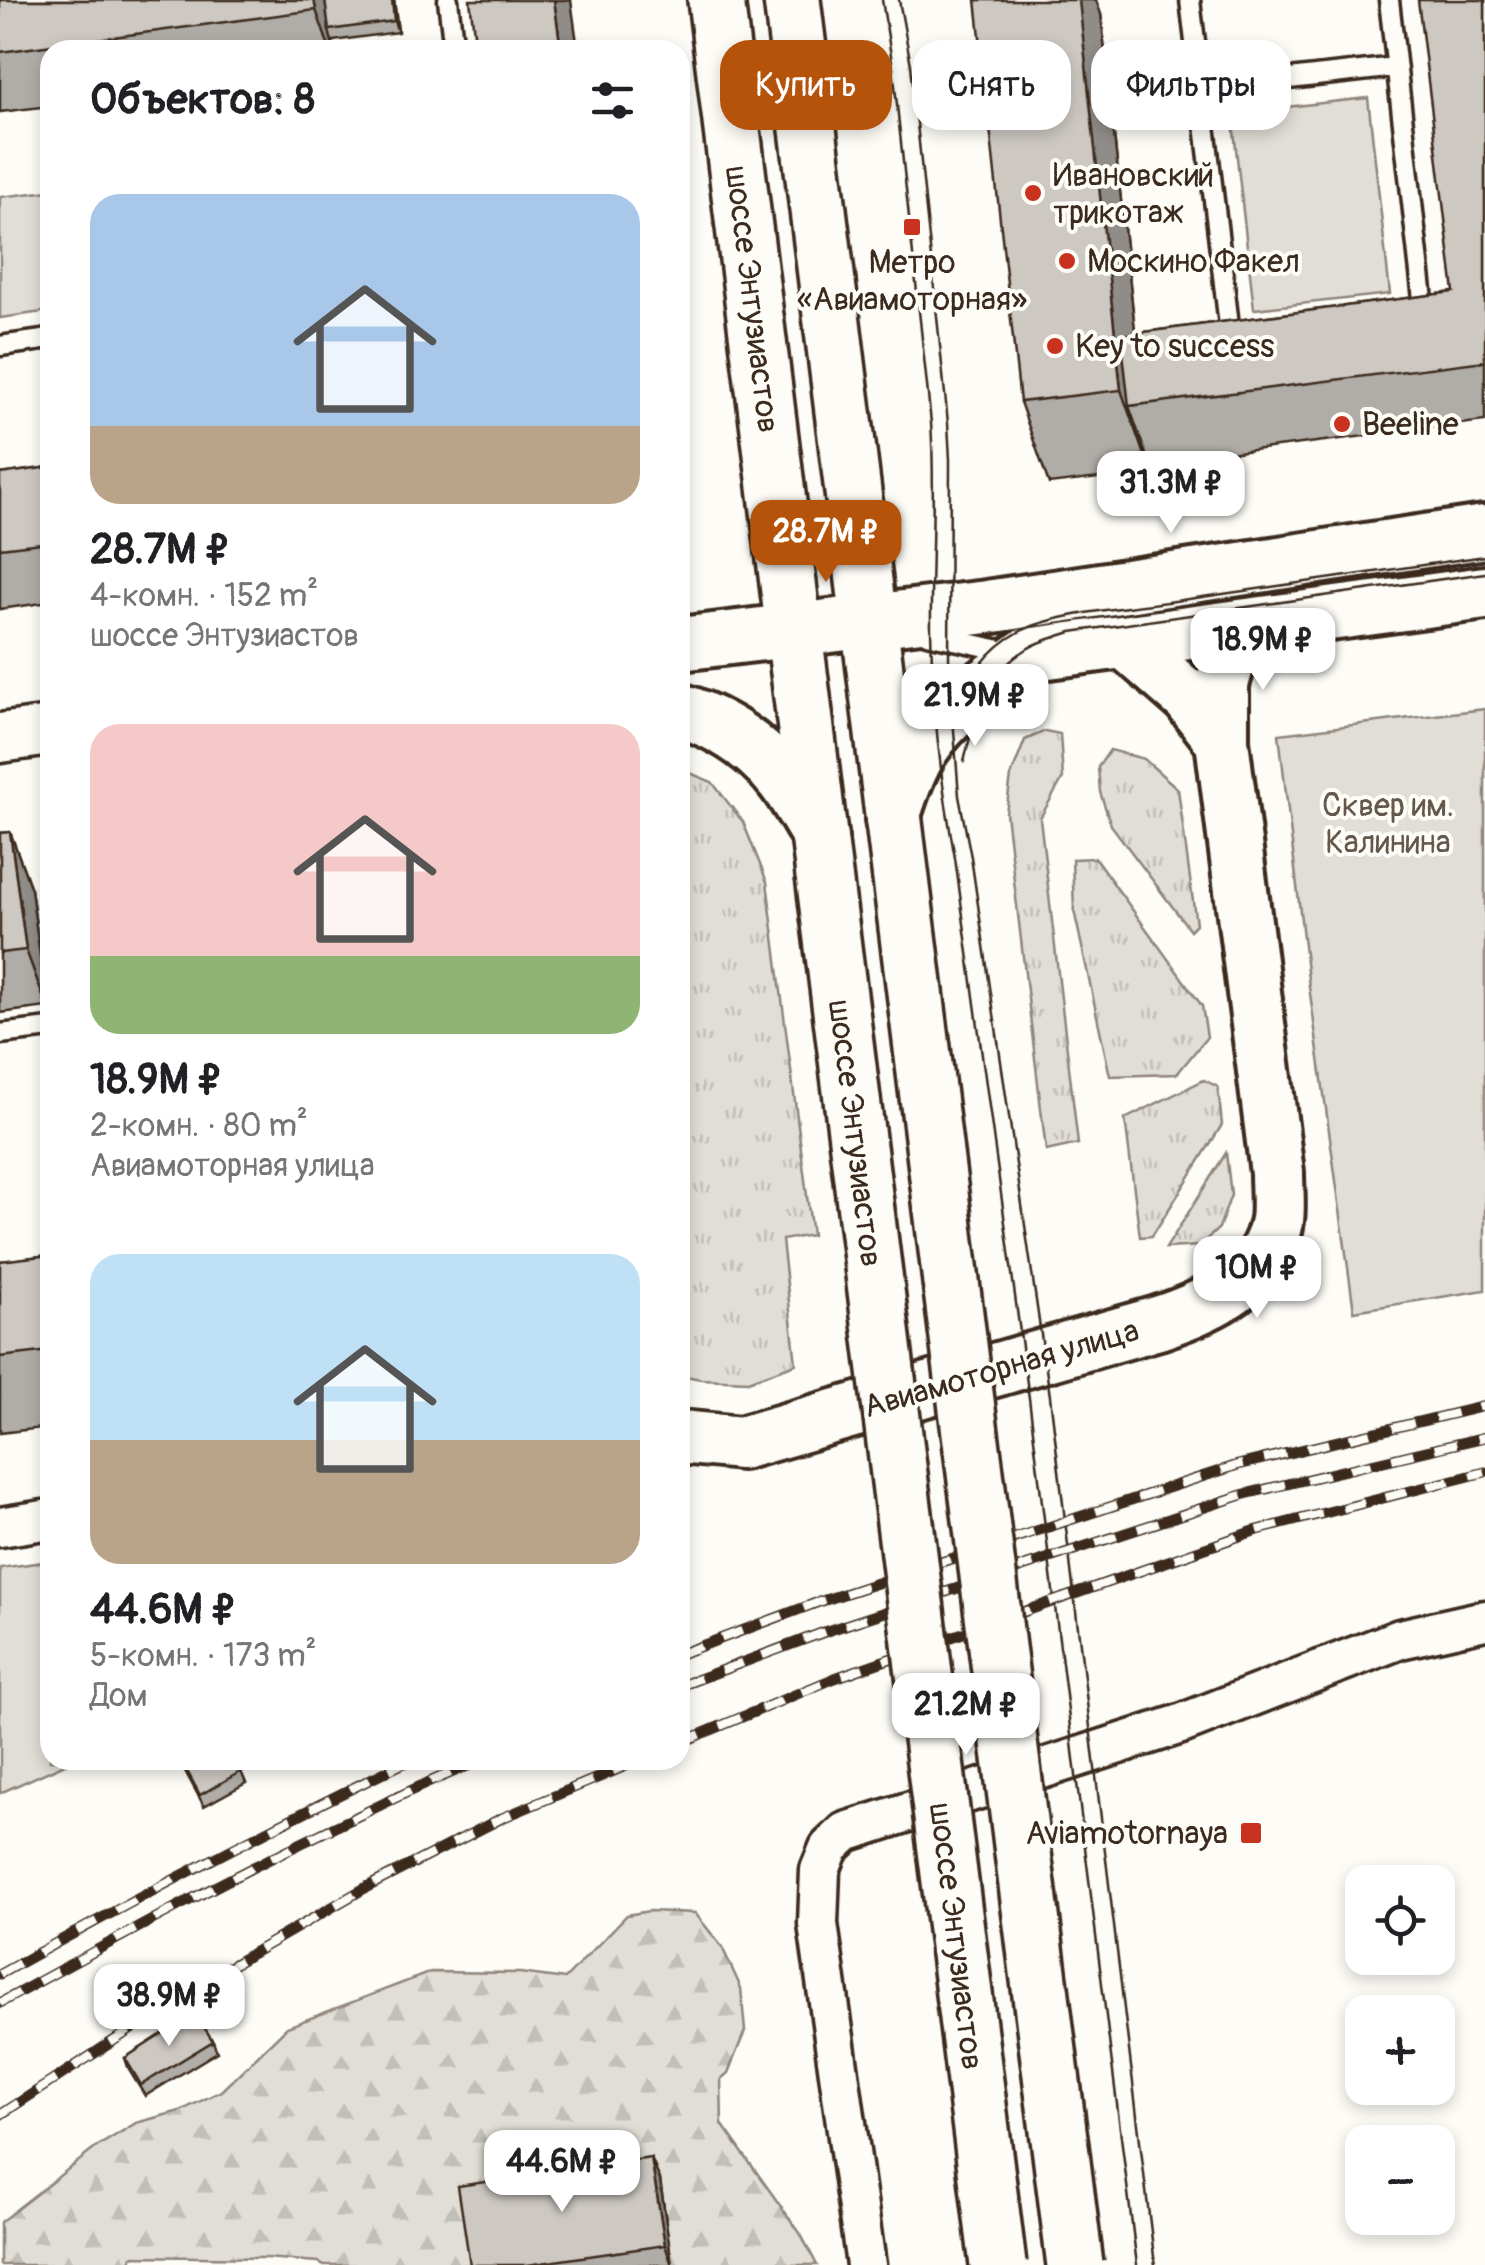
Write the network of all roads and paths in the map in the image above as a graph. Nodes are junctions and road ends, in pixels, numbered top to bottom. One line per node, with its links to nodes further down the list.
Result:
1 (448, 0): 6 (lane)
2 (716, 0): 19 (main road, шоссе Энтузиастов)
3 (792, 0): 17 (main road)
4 (1190, 0): 7 (lane)
5 (1389, 0): 8 (lane)
6 (453, 40)
7 (1194, 40)
8 (1396, 67): 9 (lane); 11 (lane)
9 (1291, 79)
10 (1205, 130): 14 (lane)
11 (1424, 321)
12 (40, 340): 13 (lane)
13 (0, 346)
14 (1251, 346)
15 (1485, 532): 17 (main road)
16 (1485, 592): 18 (main road)
17 (868, 621): 19 (main road); 22 (lane); 27 (main road)
18 (1263, 624): 20 (main road); 26 (main road, Авиамоторная улица)
19 (795, 630): 21 (main road); 28 (main road, шоссе Энтузиастов)
20 (1125, 642): 22 (main road); 26 (main road)
21 (690, 643)
22 (1026, 655): 27 (main road)
23 (690, 714): 28 (main road)
24 (40, 733): 25 (street)
25 (0, 738)
26 (1222, 741): 31 (main road, Авиамоторная улица)
27 (896, 843): 37 (main road, bridge)
28 (822, 857): 36 (main road, шоссе Энтузиастов, bridge)
29 (40, 1029): 30 (lane)
30 (0, 1034)
31 (690, 1439)
32 (40, 1521): 33 (street)
33 (0, 1527)
34 (1485, 1620): 35 (street)
35 (866, 2265)
36 (998, 2265)
37 (1074, 2265)

